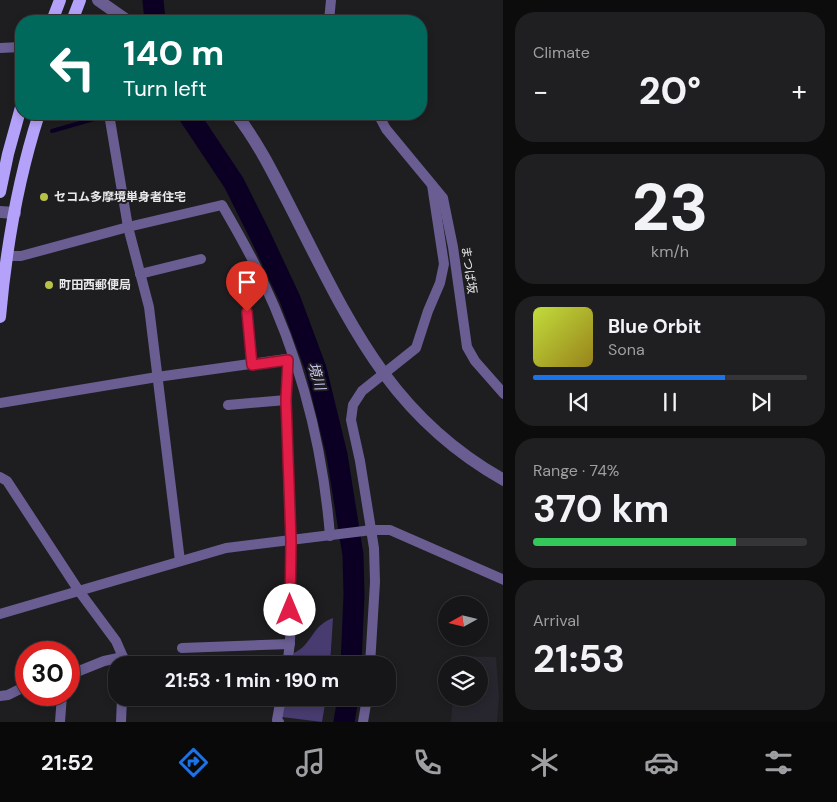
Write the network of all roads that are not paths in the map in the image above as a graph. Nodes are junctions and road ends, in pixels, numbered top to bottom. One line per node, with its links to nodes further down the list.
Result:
1 (60, 0): 5 (main road)
2 (80, 0): 6 (main road)
3 (98, 0): 7 (street)
4 (331, 0): 8 (street)
5 (54, 15)
6 (74, 15)
7 (119, 15)
8 (330, 15)
9 (15, 47): 10 (street)
10 (0, 48)
11 (18, 120): 17 (main road)
12 (36, 120): 19 (main road)
13 (111, 120): 20 (street)
14 (240, 120): 28 (street)
15 (381, 120): 16 (street, まつば坂)
16 (432, 185): 28 (street); 30 (street, まつば坂)
17 (0, 192)
18 (0, 212): 19 (street)
19 (15, 213): 21 (main road)
20 (128, 227): 21 (street); 23 (street); 26 (street)
21 (7, 256): 25 (main road)
22 (201, 258): 23 (street)
23 (140, 274): 29 (street)
24 (247, 312): 27 (street)
25 (0, 317)
26 (291, 359): 27 (street); 31 (street); 37 (street)
27 (252, 365): 29 (street)
28 (383, 374): 35 (street); 36 (street)
29 (157, 377): 32 (street); 39 (street)
30 (503, 394)
31 (286, 400): 33 (street); 38 (street)
32 (0, 403)
33 (228, 405)
34 (0, 476): 41 (street)
35 (503, 480)
36 (369, 531): 37 (street); 40 (street); 47 (street)
37 (333, 535): 38 (street)
38 (291, 541): 39 (street); 43 (street)
39 (180, 561): 41 (street)
40 (503, 580)
41 (79, 591): 42 (street); 45 (street)
42 (0, 614)
43 (290, 644): 44 (street); 46 (street)
44 (182, 648)
45 (121, 656)
46 (288, 656)
47 (371, 656)
48 (108, 661): 49 (street)
49 (80, 671)
50 (15, 692): 51 (street)
51 (0, 696)
52 (61, 706): 56 (street)
53 (122, 706): 57 (street)
54 (280, 706): 58 (street)
55 (366, 706): 59 (street)
56 (60, 722)
57 (121, 722)
58 (279, 722)
59 (363, 722)

